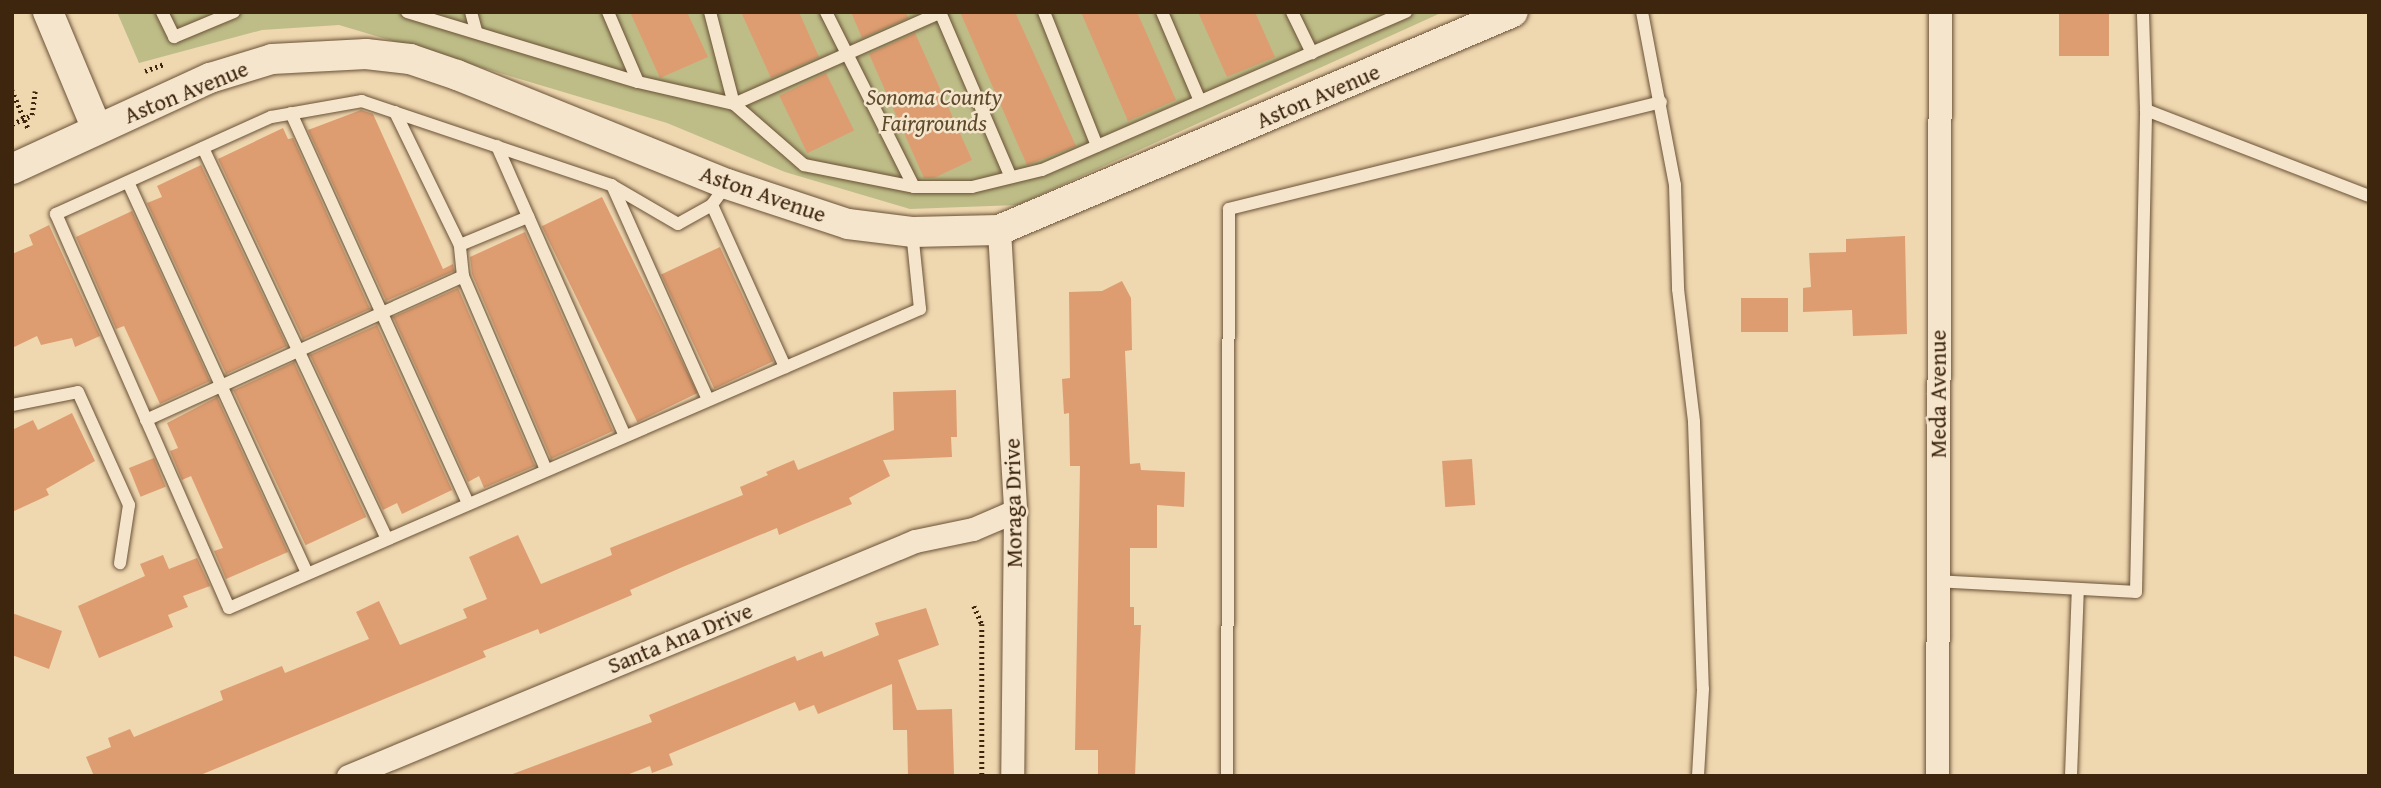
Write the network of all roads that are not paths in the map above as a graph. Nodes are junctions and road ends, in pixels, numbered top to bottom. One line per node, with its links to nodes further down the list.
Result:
1 (48, 12): 28 (street)
2 (162, 12): 3 (lane)
3 (234, 12)
4 (407, 12): 18 (lane)
5 (471, 12): 18 (lane)
6 (608, 12): 21 (lane)
7 (710, 12): 24 (lane)
8 (826, 12): 20 (lane)
9 (1044, 12): 30 (lane)
10 (1162, 12): 22 (lane)
11 (1292, 12): 19 (lane)
12 (1513, 12): 40 (street, Aston Avenue)
13 (1642, 12): 23 (lane)
14 (1940, 12): 58 (street, Meda Avenue)
15 (2143, 12): 25 (lane)
16 (940, 13): 20 (lane); 33 (lane)
17 (1401, 13): 19 (lane)
18 (476, 31): 21 (lane)
19 (1312, 53): 22 (lane)
20 (847, 54): 24 (lane); 36 (lane)
21 (638, 82): 24 (lane)
22 (1200, 102): 30 (lane)
23 (1661, 102): 62 (lane); 63 (lane)
24 (734, 104): 36 (lane)
25 (2146, 110): 38 (lane); 59 (lane)
26 (395, 112): 27 (lane); 29 (lane); 42 (lane)
27 (291, 114): 31 (lane); 44 (lane)
28 (97, 129): 32 (street, Aston Avenue); 37 (street, Aston Avenue)
29 (497, 146): 35 (lane); 39 (lane)
30 (1097, 146): 33 (lane)
31 (203, 148): 34 (lane); 45 (lane)
32 (12, 169)
33 (1010, 174): 36 (lane)
34 (128, 182): 47 (lane); 50 (lane)
35 (611, 185): 37 (lane); 48 (lane)
36 (914, 187)
37 (720, 194): 41 (street, Aston Avenue); 46 (lane)
38 (2369, 195)
39 (528, 217): 42 (lane); 51 (lane)
40 (999, 230): 41 (street, Aston Avenue); 54 (street, Moraga Drive)
41 (912, 232): 46 (lane)
42 (460, 245): 43 (lane)
43 (463, 276): 44 (lane); 52 (lane)
44 (382, 313): 45 (lane); 53 (lane)
45 (298, 350): 47 (lane); 55 (lane)
46 (785, 367): 48 (lane)
47 (220, 386): 50 (lane); 57 (lane)
48 (708, 400): 51 (lane)
49 (12, 404): 56 (lane)
50 (146, 420): 57 (lane)
51 (625, 436): 52 (lane)
52 (546, 470): 53 (lane)
53 (468, 504): 55 (lane)
54 (1015, 511): 60 (street, Santa Ana Drive); 61 (street, Moraga Drive)
55 (387, 539): 57 (lane)
56 (120, 563)
57 (307, 573)
58 (1936, 581): 59 (lane); 64 (street, Meda Avenue)
59 (2078, 589): 65 (lane)
60 (348, 776)
61 (1012, 776)
62 (1227, 776)
63 (1698, 776)
64 (1937, 776)
65 (2071, 776)

